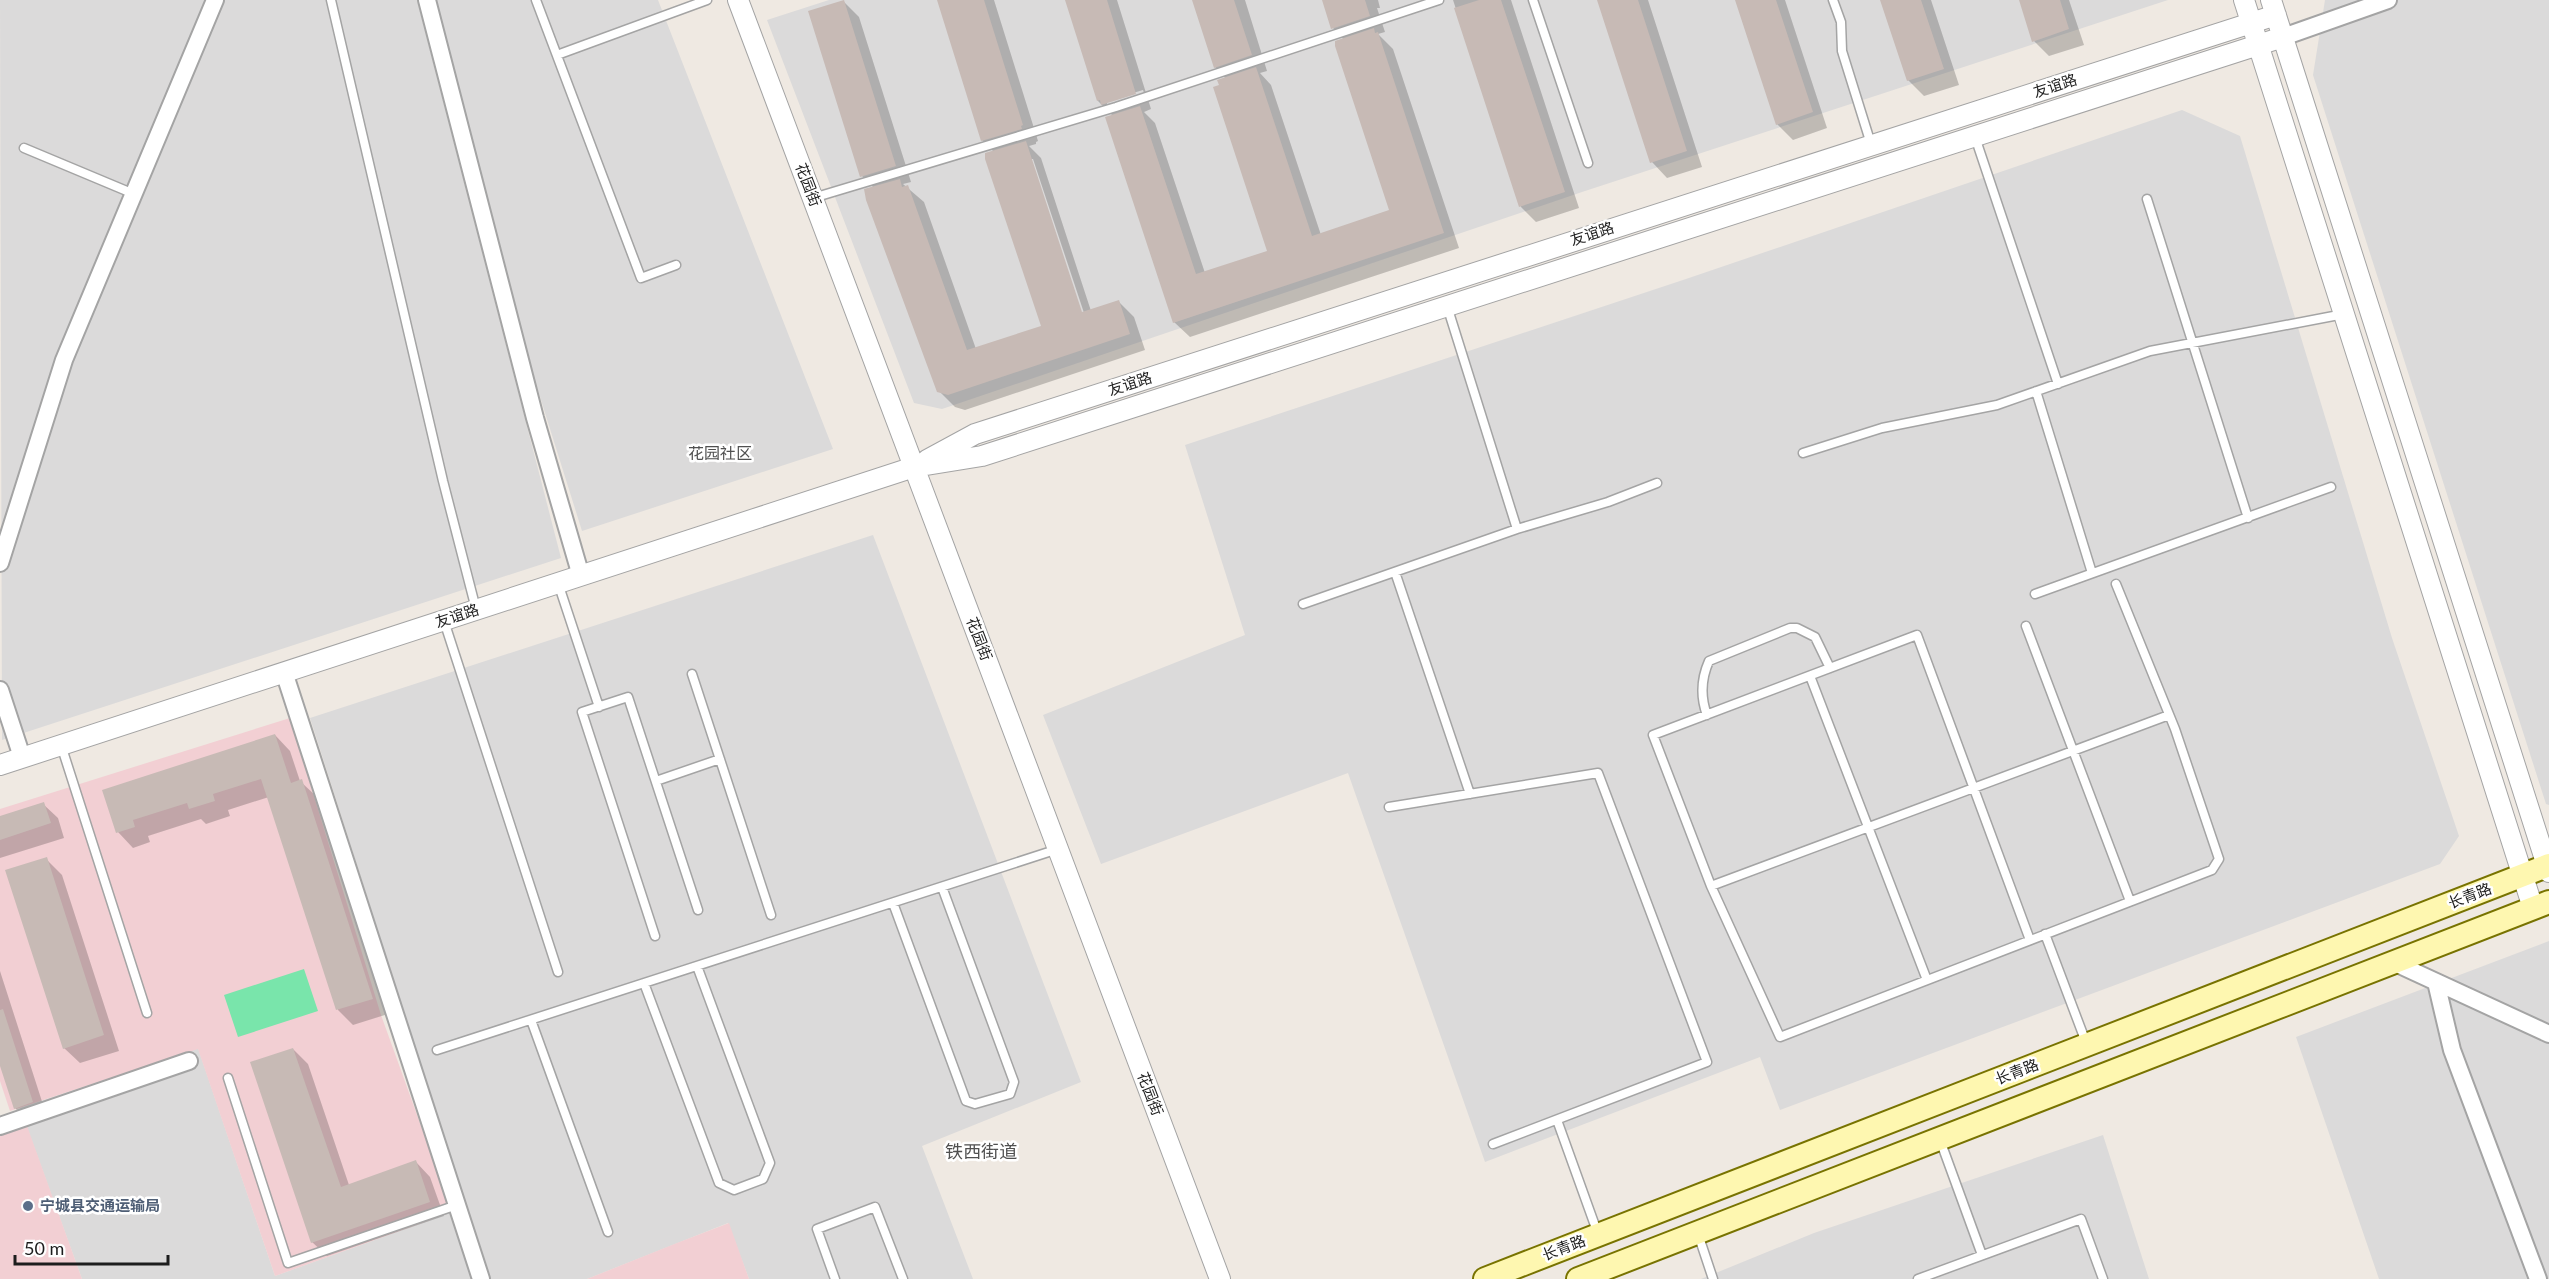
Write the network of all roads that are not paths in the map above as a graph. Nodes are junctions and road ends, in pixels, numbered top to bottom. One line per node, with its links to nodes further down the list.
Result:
1 (215, 0): 21 (street)
2 (330, 0): 44 (lane)
3 (427, 0): 39 (street)
4 (536, 0): 16 (lane)
5 (707, 0): 16 (lane)
6 (738, 0): 22 (street, 花园街)
7 (1439, 0): 22 (lane)
8 (1533, 0): 20 (lane)
9 (1833, 0): 18 (lane)
10 (2244, 0): 13 (street)
11 (2388, 0): 14 (street)
12 (2274, 8): 13 (street, 友谊路); 14 (street)
13 (2252, 23): 15 (street); 18 (street, 友谊路)
14 (2283, 37): 15 (street, 友谊路); 66 (street)
15 (2259, 45): 17 (street, 友谊路); 26 (street)
16 (557, 55): 24 (lane)
17 (1974, 136): 25 (street, 友谊路); 28 (lane)
18 (1871, 145): 31 (street, 友谊路)
19 (24, 148): 21 (lane)
20 (1588, 163)
21 (134, 194): 36 (street)
22 (813, 198): 31 (street, 花园街)
23 (2147, 199): 27 (lane)
24 (676, 265)
25 (1447, 306): 31 (street, 友谊路); 35 (lane)
26 (2344, 314): 27 (lane); 67 (street)
27 (2193, 342): 28 (lane); 34 (lane)
28 (2058, 384): 29 (lane)
29 (2036, 391): 30 (lane); 38 (lane)
30 (1803, 453)
31 (914, 467): 39 (street, 友谊路); 65 (street, 花园街)
32 (1657, 483): 35 (lane)
33 (2331, 487): 34 (lane)
34 (2248, 518): 38 (lane)
35 (1517, 529): 37 (lane)
36 (0, 563)
37 (1395, 572): 43 (lane); 62 (lane)
38 (2092, 573): 42 (lane)
39 (581, 576): 40 (street, 友谊路)
40 (558, 583): 44 (street, 友谊路); 52 (lane)
41 (2116, 584): 54 (lane)
42 (2035, 594)
43 (1303, 604)
44 (476, 610): 45 (street, 友谊路)
45 (444, 620): 48 (street, 友谊路); 80 (lane)
46 (2026, 626): 56 (lane)
47 (1830, 668): 50 (lane); 53 (lane); 61 (lane)
48 (284, 672): 55 (street, 友谊路); 95 (street)
49 (692, 674): 58 (lane)
50 (1810, 676): 53 (lane); 64 (lane)
51 (0, 690): 57 (street)
52 (599, 706): 60 (lane); 76 (lane)
53 (1707, 715): 69 (lane)
54 (2169, 716): 56 (lane); 70 (lane)
55 (61, 745): 57 (street, 友谊路); 84 (lane)
56 (2073, 751): 61 (lane); 70 (lane)
57 (22, 757): 59 (street, 友谊路)
58 (720, 759): 60 (lane); 74 (lane)
59 (0, 765)
60 (656, 781): 73 (lane)
61 (1974, 788): 64 (lane); 77 (lane)
62 (1470, 794): 63 (lane); 91 (lane)
63 (1389, 807)
64 (1868, 827): 69 (lane); 81 (lane)
65 (1058, 849): 68 (lane); 103 (street, 花园街)
66 (2548, 868): 67 (main road, 长青路)
67 (2523, 876): 72 (street); 87 (main road, 长青路)
68 (942, 886): 71 (lane); 71 (lane)
69 (1711, 886): 81 (lane)
70 (2130, 901): 75 (lane)
71 (893, 903): 79 (lane)
72 (2541, 905): 78 (main road)
73 (698, 910)
74 (771, 915)
75 (2045, 934): 77 (lane); 87 (lane)
76 (655, 936)
77 (2030, 940): 81 (lane)
78 (2393, 962): 82 (street); 93 (main road)
79 (697, 966): 83 (lane); 83 (lane)
80 (558, 972)
81 (1927, 980)
82 (2436, 982): 86 (street); 109 (street)
83 (644, 983): 85 (lane)
84 (147, 1013)
85 (531, 1020): 88 (lane); 96 (lane)
86 (2549, 1034)
87 (2088, 1045): 98 (main road, 长青路)
88 (437, 1050)
89 (189, 1060): 92 (street)
90 (228, 1078): 95 (lane)
91 (1557, 1120): 94 (lane); 98 (lane)
92 (0, 1126)
93 (1940, 1139): 97 (main road); 99 (lane)
94 (1493, 1144)
95 (457, 1204): 100 (street)
96 (608, 1232)
97 (1697, 1233): 105 (main road); 106 (lane)
98 (1598, 1235): 104 (main road, 长青路)
99 (1983, 1255): 107 (lane); 108 (lane)
100 (481, 1279)
101 (836, 1279): 102 (lane)
102 (903, 1279)
103 (1220, 1279)
104 (1485, 1279)
105 (1578, 1279)
106 (1713, 1279)
107 (1918, 1279)
108 (2103, 1279)
109 (2538, 1279)

